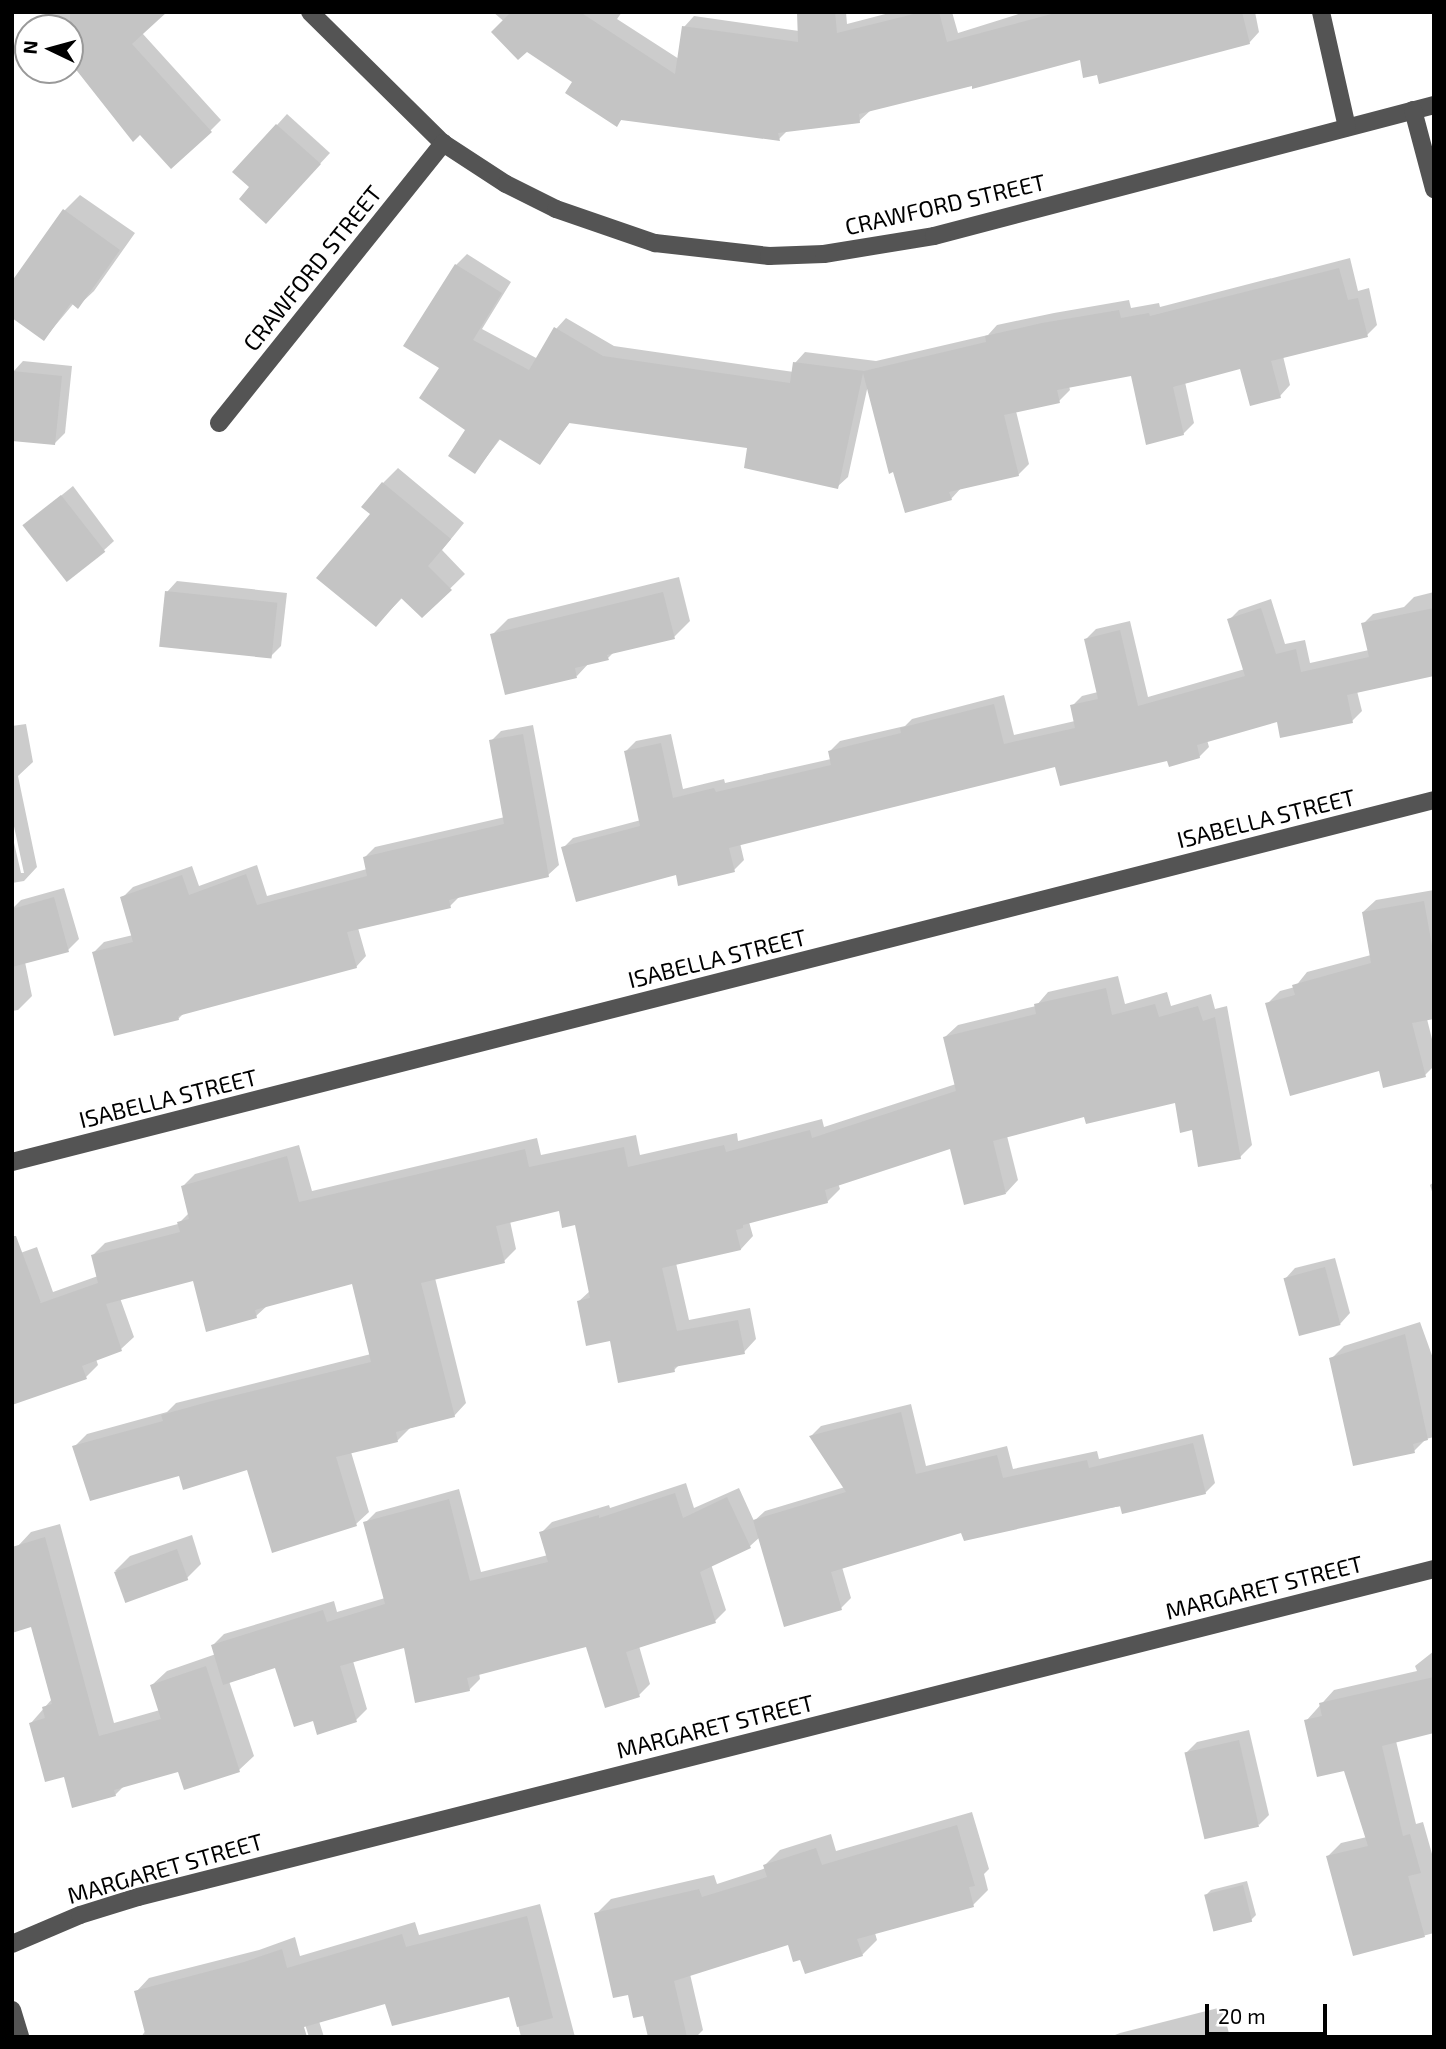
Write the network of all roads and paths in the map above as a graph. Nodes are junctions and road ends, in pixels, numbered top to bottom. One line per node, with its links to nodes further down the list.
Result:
1 (310, 12): 6 (street, CRAWFORD STREET)
2 (1321, 12): 5 (street)
3 (1434, 105): 4 (street, CRAWFORD STREET)
4 (1413, 110): 5 (street, CRAWFORD STREET); 7 (street)
5 (1347, 127): 6 (street, CRAWFORD STREET)
6 (443, 143): 8 (street, CRAWFORD STREET)
7 (1434, 189)
8 (219, 423)
9 (1434, 800): 10 (street, ISABELLA STREET)
10 (12, 1163)
11 (1434, 1569): 12 (street, MARGARET STREET)
12 (12, 1944)
13 (12, 2010): 14 (street)
14 (20, 2037)

